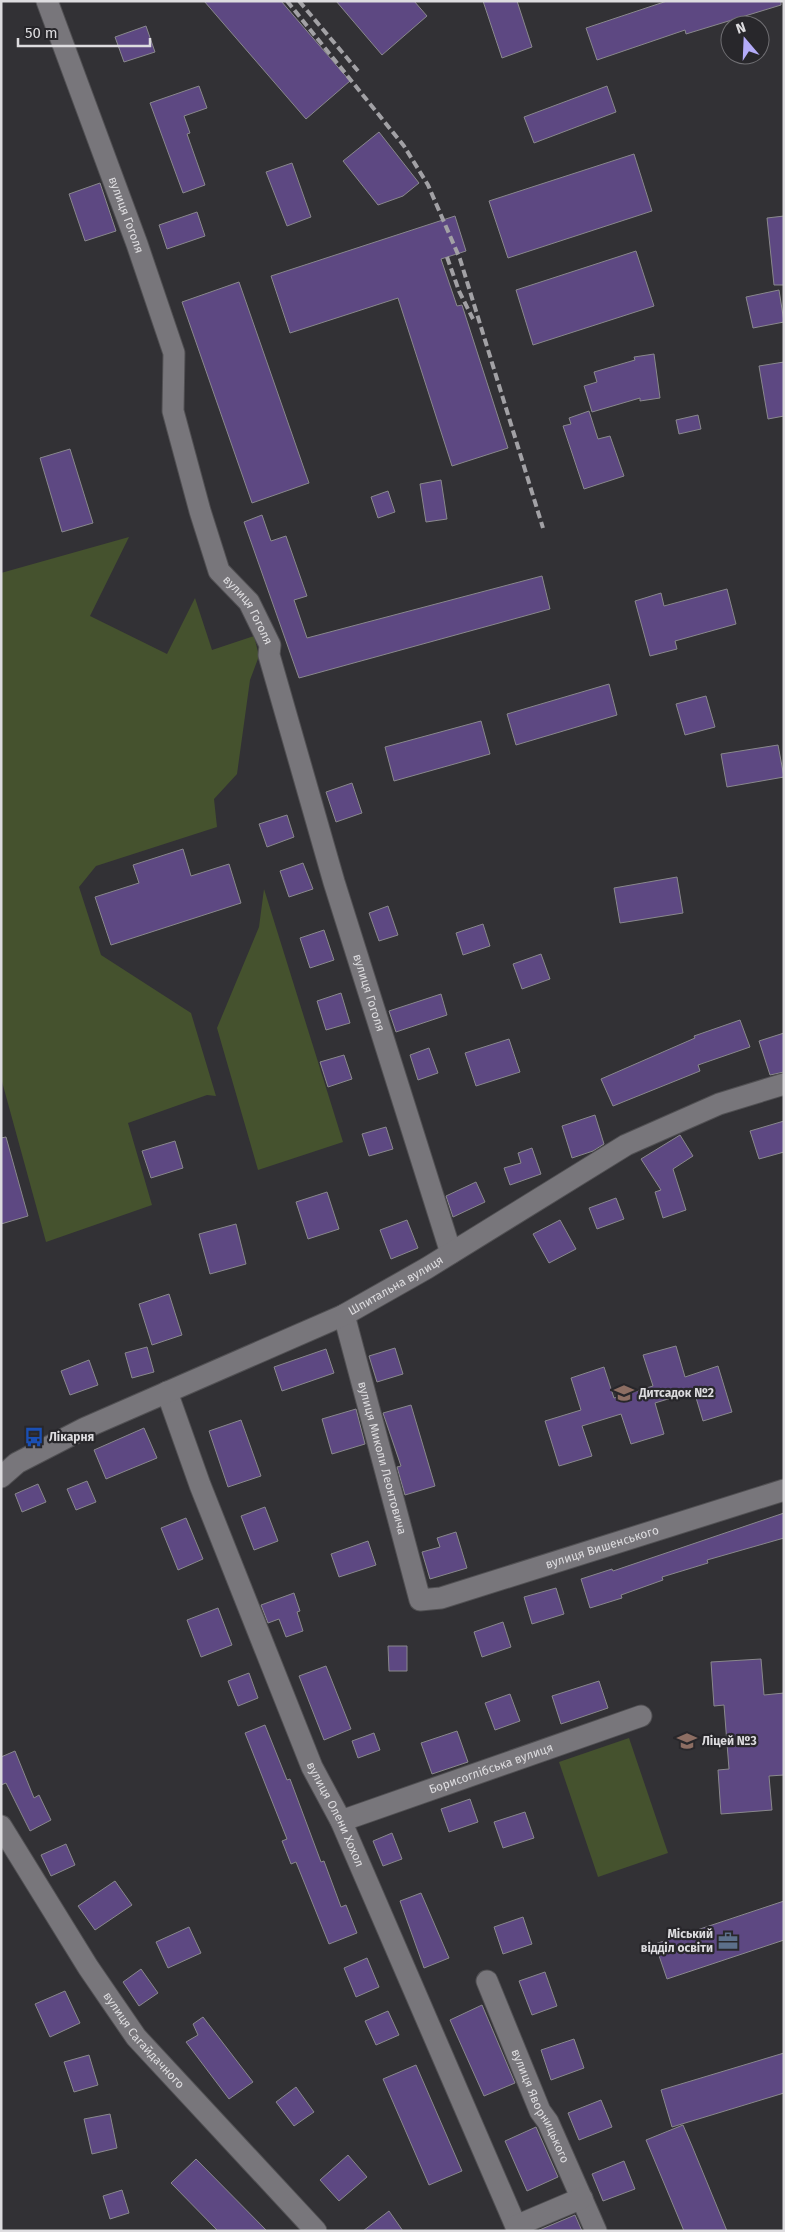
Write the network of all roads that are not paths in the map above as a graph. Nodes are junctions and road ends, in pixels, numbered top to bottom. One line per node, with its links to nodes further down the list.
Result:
1 (47, 1): 3 (street, вулиця Гоголя)
2 (784, 1084): 3 (street, Шпитальна вулиця)
3 (451, 1254): 4 (street, Шпитальна вулиця)
4 (344, 1314): 5 (street, Шпитальна вулиця); 8 (street, вулиця Миколи Леонтовича)
5 (166, 1392): 6 (street, Шпитальна вулиця); 10 (street, вулиця Олени Хохол)
6 (1, 1477)
7 (784, 1490): 8 (street, вулиця Вишенського)
8 (420, 1600)
9 (642, 1716): 10 (street, Борисоглібська вулиця)
10 (340, 1822): 14 (street, вулиця Олени Хохол)
11 (1, 1826): 15 (street, вулиця Сагайдачного)
12 (487, 1981): 13 (street, вулиця Яворницького)
13 (582, 2198): 14 (street); 16 (street, вулиця Яворницького)
14 (517, 2228)
15 (316, 2231)
16 (596, 2231)

